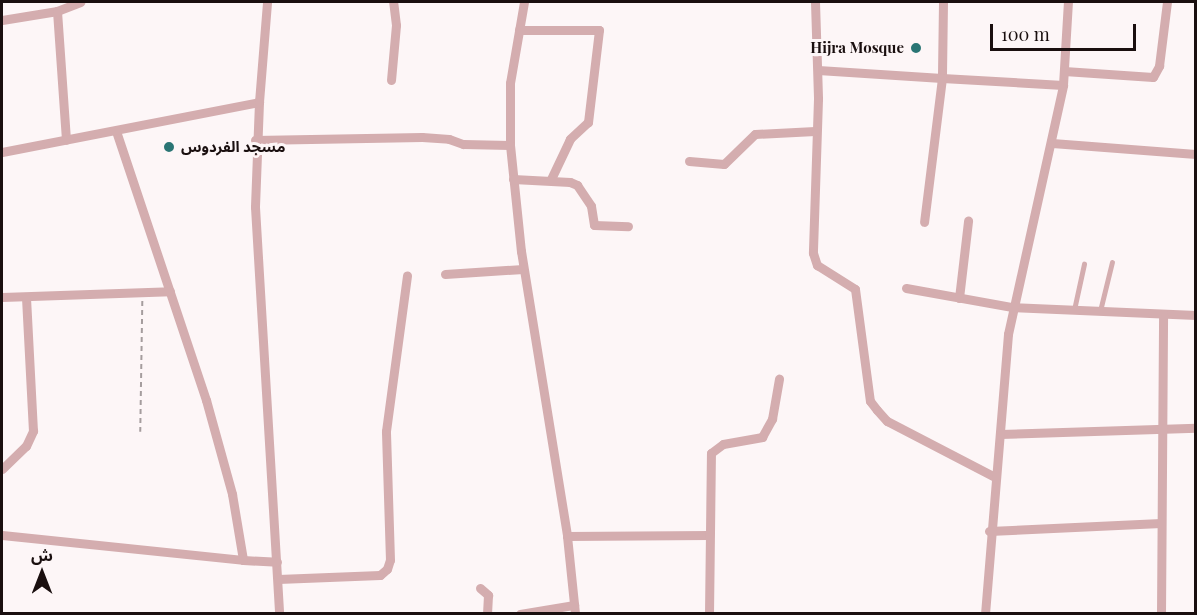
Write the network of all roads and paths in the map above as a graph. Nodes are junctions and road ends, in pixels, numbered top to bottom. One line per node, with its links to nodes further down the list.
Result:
1 (80, 2): 9 (street)
2 (267, 2): 18 (street)
3 (393, 2): 16 (street)
4 (524, 2): 12 (street)
5 (815, 2): 13 (street)
6 (944, 2): 15 (street)
7 (1068, 2): 14 (street)
8 (1167, 2): 14 (street)
9 (66, 4): 10 (street)
10 (57, 11): 11 (street); 21 (street)
11 (2, 20)
12 (519, 30): 24 (street); 29 (street)
13 (818, 70): 15 (street); 20 (street)
14 (1064, 71): 17 (street)
15 (942, 78): 17 (street); 31 (street)
16 (391, 80)
17 (1063, 85): 23 (street)
18 (259, 102): 19 (street); 22 (street)
19 (116, 131): 21 (street); 39 (street)
20 (815, 131): 27 (street); 55 (street)
21 (66, 140): 25 (street)
22 (255, 140): 24 (street); 62 (street)
23 (1052, 143): 26 (street); 44 (street)
24 (510, 145): 28 (street)
25 (2, 152)
26 (1196, 154)
27 (689, 161)
28 (513, 179): 29 (street); 35 (street)
29 (551, 179): 32 (street)
30 (968, 221): 43 (street)
31 (924, 222)
32 (628, 226)
33 (1112, 262): 46 (lane)
34 (1084, 264): 45 (lane)
35 (523, 269): 36 (street); 60 (street)
36 (446, 274)
37 (407, 275): 63 (street)
38 (906, 288): 43 (street)
39 (170, 291): 40 (street); 61 (street)
40 (142, 292): 42 (street); 52 (path)
41 (2, 297): 42 (street)
42 (26, 297): 54 (street)
43 (959, 298): 44 (street)
44 (1012, 307): 45 (street); 53 (street)
45 (1074, 310): 46 (street)
46 (1100, 311): 47 (street)
47 (1163, 314): 48 (street); 51 (street)
48 (1196, 315)
49 (779, 379): 59 (street)
50 (1196, 428): 51 (street)
51 (1161, 429): 53 (street); 56 (street)
52 (140, 432)
53 (1000, 434): 55 (street)
54 (2, 469)
55 (995, 477): 57 (street)
56 (1161, 523): 57 (street); 71 (street)
57 (989, 531): 70 (street)
58 (2, 535): 61 (street)
59 (709, 535): 60 (street); 69 (street)
60 (567, 536): 65 (street)
61 (243, 560): 62 (street)
62 (277, 562): 63 (street)
63 (278, 579): 66 (street)
64 (480, 588): 67 (street)
65 (574, 609): 68 (street)
66 (279, 614)
67 (487, 614)
68 (520, 614)
69 (709, 614)
70 (985, 614)
71 (1161, 614)

